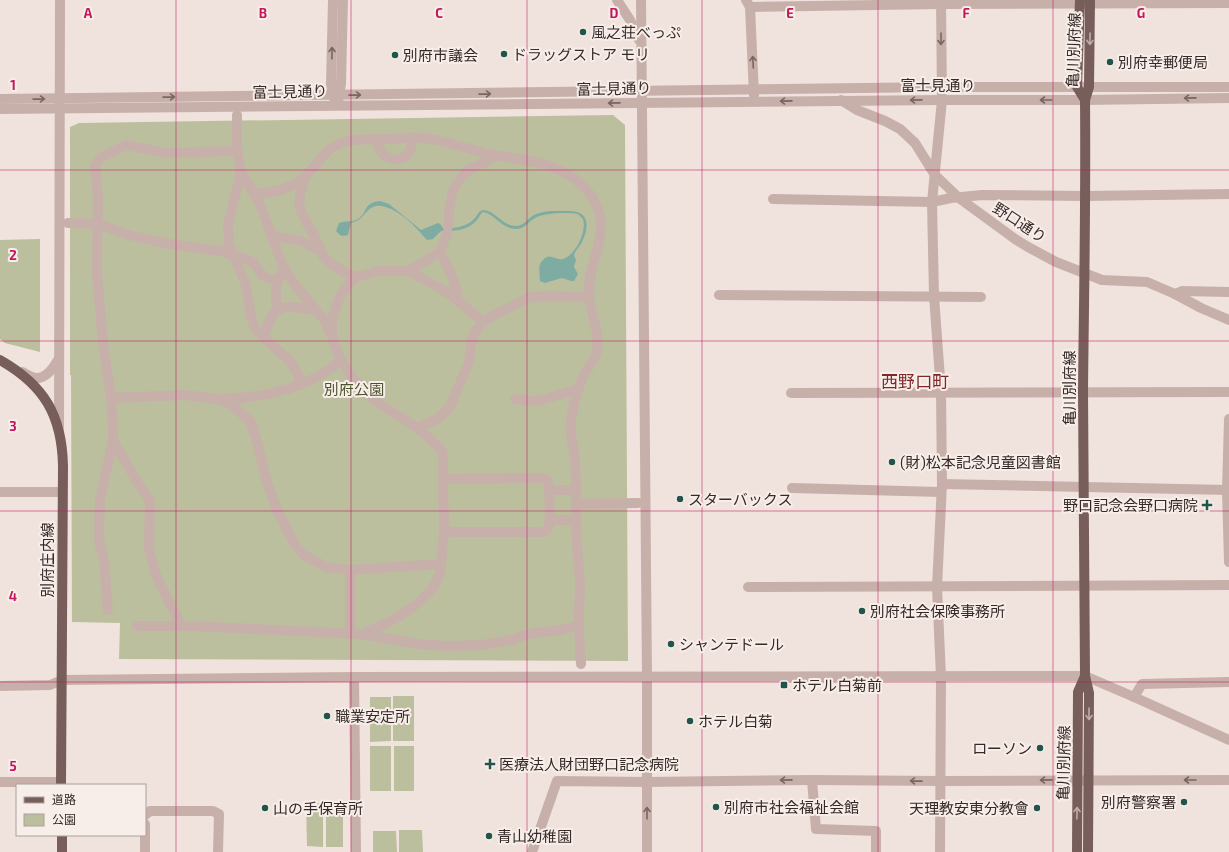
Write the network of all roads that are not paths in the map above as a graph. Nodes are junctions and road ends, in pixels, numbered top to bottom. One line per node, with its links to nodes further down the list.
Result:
1 (60, 0): 27 (street)
2 (333, 0): 19 (street, one-way to 2)
3 (343, 0): 19 (street)
4 (617, 0): 11 (street)
5 (641, 0): 11 (street)
6 (941, 2): 7 (street); 8 (street); 15 (street, one-way to 15)
7 (1085, 2): 9 (street); 12 (main road, 亀川別府線); 13 (main road, 亀川別府線, one-way to 13)
8 (794, 3): 10 (street)
9 (1229, 3)
10 (748, 4): 17 (street, one-way to 10)
11 (641, 48): 18 (street)
12 (1077, 87): 13 (street); 15 (street); 23 (main road, 亀川別府線)
13 (1089, 87): 14 (street); 23 (main road, 亀川別府線)
14 (1229, 87)
15 (941, 88): 16 (street); 22 (street)
16 (829, 89): 17 (street); 25 (street, 野口通り)
17 (754, 90): 18 (street); 24 (street)
18 (641, 92): 19 (street, one-way to 18); 26 (street)
19 (336, 95): 27 (street, one-way to 19); 28 (street)
20 (1229, 98): 23 (street, 富士見通り, one-way to 23)
21 (0, 99): 27 (street, one-way to 27)
22 (942, 100): 23 (street, 富士見通り, one-way to 22); 25 (street, 富士見通り, one-way to 25); 36 (street)
23 (1085, 100): 40 (main road, 亀川別府線)
24 (754, 101): 25 (street, 富士見通り, one-way to 24); 26 (street, 富士見通り)
25 (842, 101): 36 (street, 野口通り)
26 (641, 102): 28 (street, 富士見通り, one-way to 28); 115 (street)
27 (61, 103): 28 (street, 富士見通り); 29 (street, 富士見通り); 68 (street)
28 (336, 105)
29 (0, 109)
30 (237, 114): 33 (street)
31 (411, 138): 32 (street); 32 (street); 34 (street)
32 (377, 139): 37 (street)
33 (237, 151): 35 (street); 45 (street)
34 (493, 155): 48 (street); 60 (street)
35 (240, 172): 38 (street); 49 (street)
36 (935, 175): 41 (street, 野口通り); 43 (street)
37 (305, 177): 38 (street); 47 (street)
38 (254, 194): 46 (street)
39 (1229, 194): 40 (street)
40 (1085, 196): 41 (street); 52 (main road, 亀川別府線)
41 (959, 198): 43 (street); 52 (street, 野口通り)
42 (773, 199): 43 (street)
43 (932, 202): 58 (street)
44 (68, 223): 45 (street)
45 (98, 224): 49 (street); 78 (street)
46 (272, 236): 47 (street); 50 (street)
47 (319, 250): 53 (street)
48 (440, 252): 51 (street); 61 (street)
49 (234, 255): 54 (street); 66 (street)
50 (283, 267): 54 (street); 63 (street)
51 (409, 271): 53 (street); 61 (street)
52 (1084, 273): 56 (street, 野口通り); 75 (main road, 亀川別府線)
53 (357, 277): 67 (street)
54 (276, 281): 62 (street)
55 (1229, 292): 56 (street)
56 (1175, 294): 64 (street, 野口通り)
57 (719, 295): 58 (street)
58 (934, 296): 59 (street); 74 (street)
59 (981, 297)
60 (589, 298): 65 (street); 73 (street)
61 (458, 301): 65 (street)
62 (277, 310): 63 (street); 66 (street)
63 (316, 310): 67 (street)
64 (1229, 320)
65 (483, 322): 82 (street)
66 (264, 338): 72 (street)
67 (332, 338): 70 (street)
68 (60, 356): 71 (street); 83 (street)
69 (0, 360): 71 (main road, 別府庄内線)
70 (341, 360): 72 (street); 82 (street)
71 (18, 371): 83 (main road, 別府庄内線)
72 (301, 385): 79 (street)
73 (578, 389): 80 (street); 90 (street)
74 (941, 392): 75 (street); 77 (street); 87 (street)
75 (1083, 392): 76 (street); 88 (main road, 亀川別府線)
76 (1229, 392)
77 (791, 393)
78 (111, 398): 79 (street); 84 (street)
79 (216, 399): 101 (street)
80 (515, 399)
81 (1229, 420): 91 (street)
82 (417, 428): 85 (street)
83 (59, 431): 93 (main road, 別府庄内線)
84 (113, 440): 106 (street); 109 (street)
85 (443, 479): 89 (street); 98 (street)
86 (792, 488): 87 (street)
87 (941, 488): 88 (street); 105 (street)
88 (1084, 488): 91 (street); 103 (main road, 亀川別府線)
89 (549, 490): 90 (street); 96 (street)
90 (576, 490): 95 (street)
91 (1228, 490): 99 (street)
92 (0, 492): 93 (street)
93 (62, 492): 117 (main road, 別府庄内線)
94 (638, 503): 95 (street)
95 (576, 504): 97 (street)
96 (550, 520): 97 (street); 98 (street)
97 (576, 520): 107 (street)
98 (444, 532): 100 (street)
99 (1229, 562)
100 (441, 564): 101 (street); 111 (street)
101 (350, 570): 110 (street)
102 (1229, 585): 103 (street)
103 (1085, 586): 105 (street); 113 (main road, 亀川別府線)
104 (748, 587): 105 (street)
105 (937, 587): 116 (street)
106 (108, 610)
107 (579, 624): 111 (street); 112 (street)
108 (137, 626): 109 (street)
109 (181, 626): 110 (street)
110 (350, 634): 111 (street)
111 (362, 634)
112 (581, 664)
113 (1085, 676): 116 (street); 120 (street); 123 (main road, 亀川別府線); 124 (main road, 亀川別府線, one-way to 124)
114 (354, 677): 115 (street); 117 (street); 136 (street)
115 (648, 677): 116 (street); 128 (street)
116 (941, 677): 126 (street)
117 (62, 680): 119 (street); 129 (main road, 別府庄内線)
118 (1229, 682): 120 (street)
119 (0, 686)
120 (1134, 696): 121 (street)
121 (1229, 740)
122 (812, 780): 126 (street, one-way to 122); 128 (street, one-way to 128); 139 (street)
123 (1078, 780): 124 (street); 126 (street, one-way to 126); 141 (main road, 亀川別府線, one-way to 123)
124 (1088, 780): 125 (street, one-way to 124); 142 (main road, 亀川別府線)
125 (1229, 780)
126 (942, 781): 140 (street)
127 (0, 782): 129 (street)
128 (647, 782): 137 (street); 138 (street, one-way to 128)
129 (59, 784)
130 (146, 814): 135 (street)
131 (62, 836): 133 (main road)
132 (145, 836): 134 (street)
133 (62, 852)
134 (145, 852)
135 (218, 852)
136 (356, 852)
137 (532, 852)
138 (647, 852)
139 (876, 852)
140 (940, 852)
141 (1077, 852)
142 (1088, 852)

